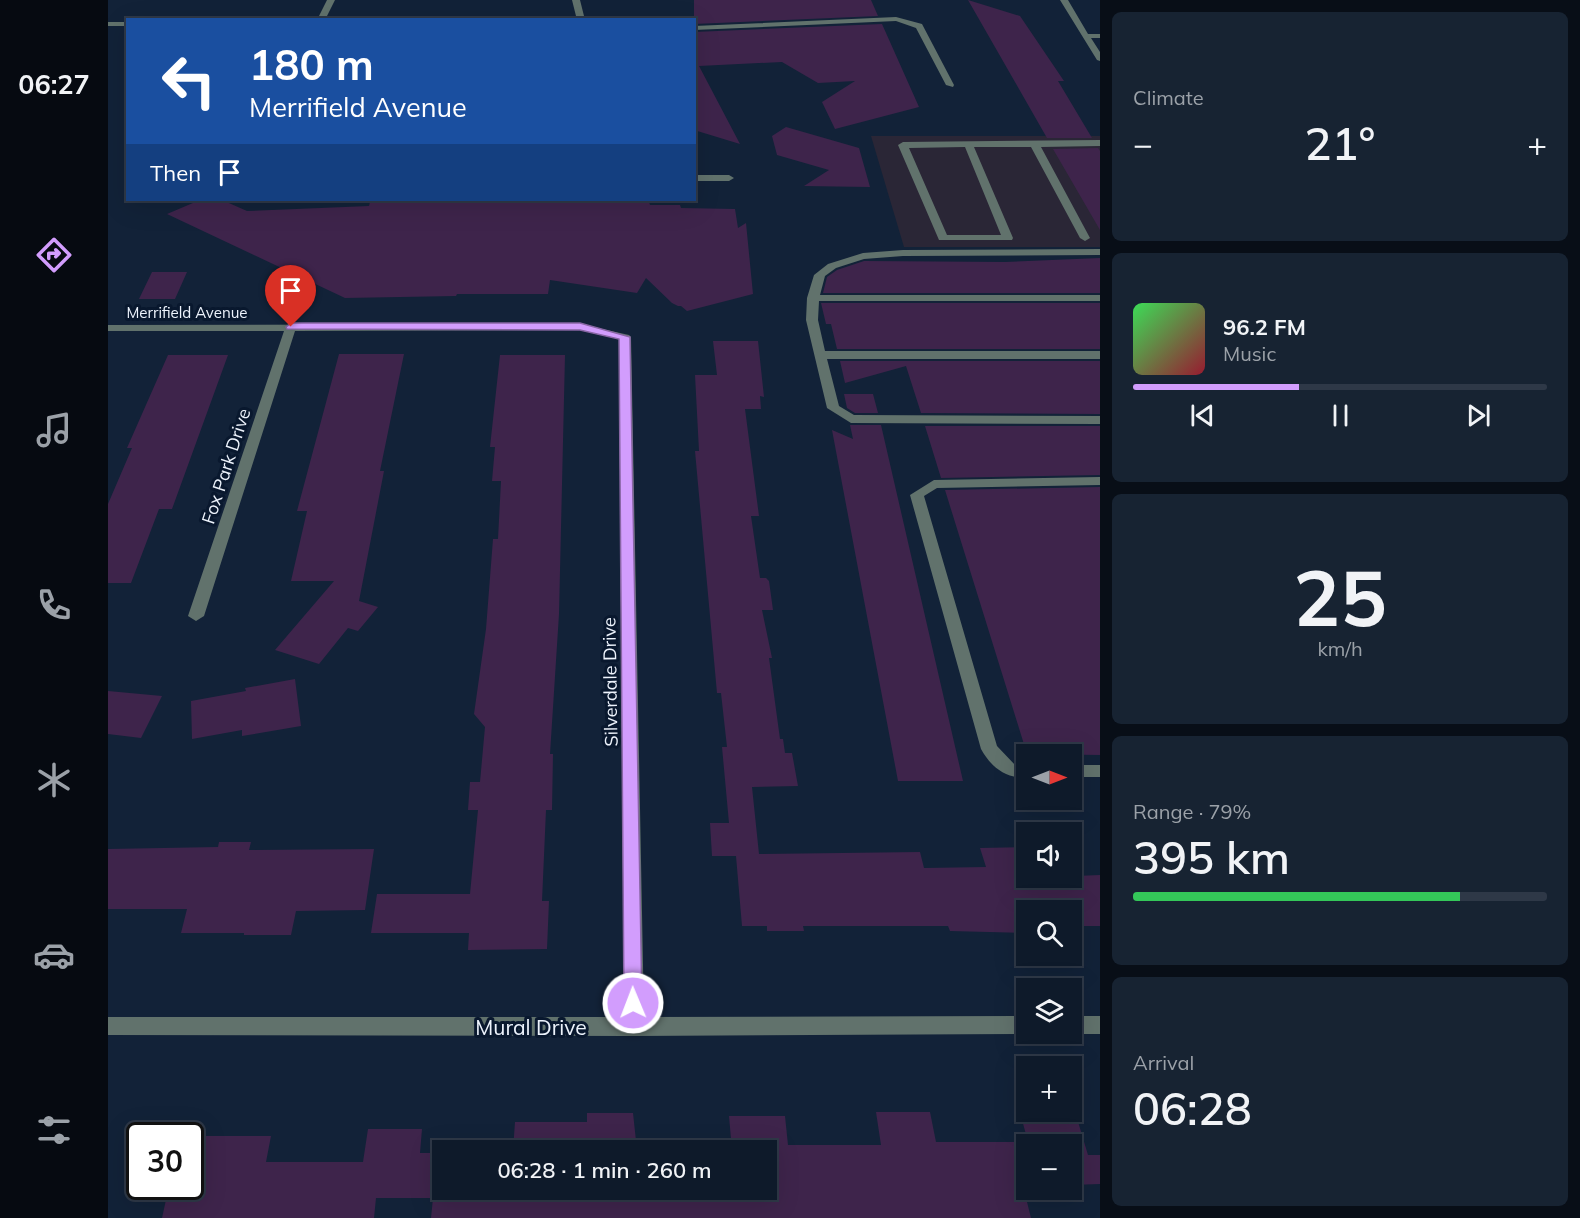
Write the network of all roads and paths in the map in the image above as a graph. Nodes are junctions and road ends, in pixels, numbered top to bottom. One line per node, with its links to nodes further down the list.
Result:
1 (331, 0): 4 (street)
2 (576, 0): 5 (street)
3 (1064, 0): 9 (street)
4 (322, 18)
5 (580, 18)
6 (108, 24): 7 (street)
7 (126, 24)
8 (696, 28): 12 (street)
9 (1085, 36): 10 (street); 11 (street)
10 (1100, 36)
11 (1100, 58)
12 (950, 85)
13 (1034, 143): 14 (street); 15 (street); 18 (street)
14 (1100, 143)
15 (968, 144): 15 (street)
16 (696, 178): 17 (street)
17 (729, 178)
18 (1085, 238)
19 (1100, 252): 20 (street)
20 (813, 298): 21 (street); 25 (street)
21 (1100, 298)
22 (291, 327): 23 (street, Merrifield Avenue); 24 (street, Merrifield Avenue); 29 (street, Fox Park Drive)
23 (108, 328)
24 (625, 337): 37 (street, Silverdale Drive)
25 (820, 355): 26 (street); 27 (street)
26 (1100, 355)
27 (1100, 420)
28 (1100, 481): 32 (street)
29 (196, 616)
30 (1082, 771): 31 (street)
31 (1100, 771)
32 (1016, 772)
33 (1016, 1025): 37 (street, Mural Drive)
34 (1082, 1025): 35 (street)
35 (1100, 1025)
36 (108, 1026): 37 (street, Mural Drive)
37 (633, 1027)

